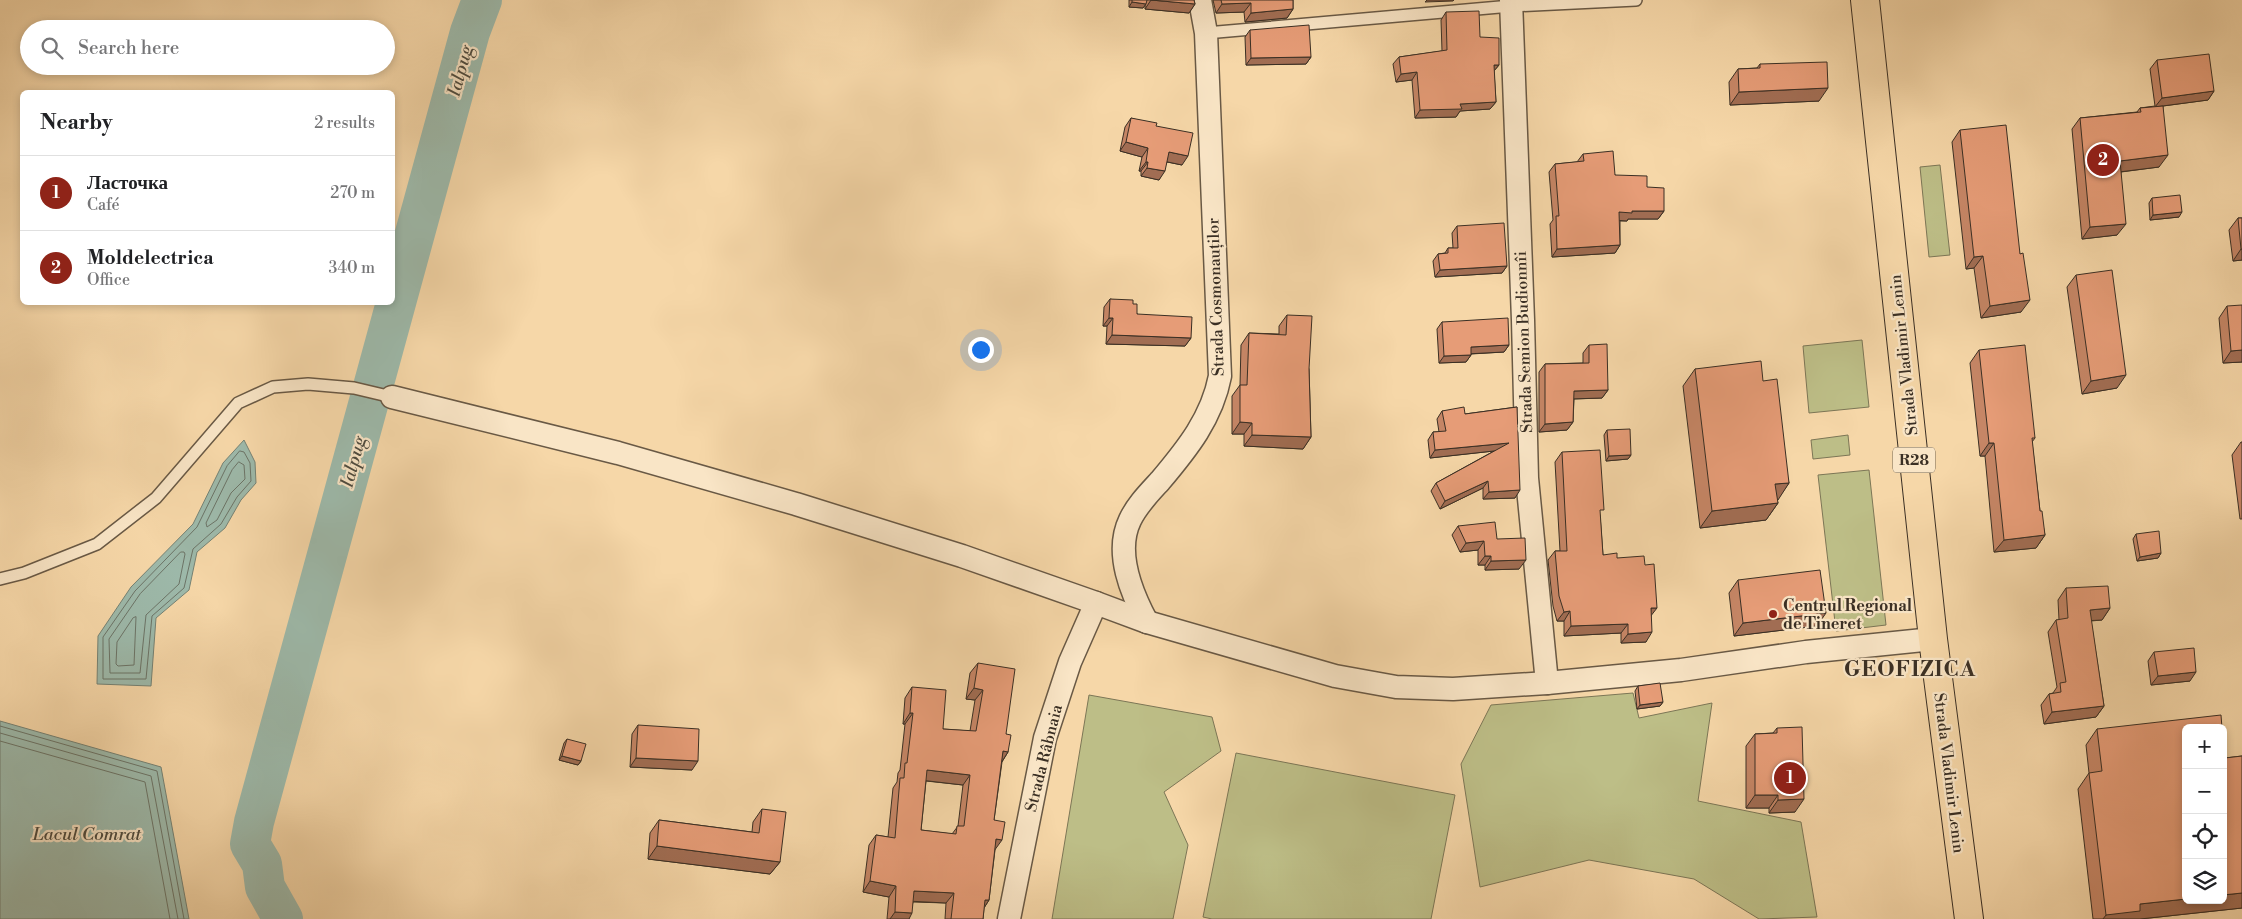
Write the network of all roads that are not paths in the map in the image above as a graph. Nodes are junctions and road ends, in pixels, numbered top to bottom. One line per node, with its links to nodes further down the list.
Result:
1 (1200, 0): 5 (street, Strada Cosmonauților)
2 (1636, 0): 4 (lane)
3 (1865, 0): 10 (main road, Strada Vladimir Lenin / R28)
4 (1511, 3): 5 (lane); 11 (street, Strada Semion Budionnîi)
5 (1206, 33): 9 (street, Strada Cosmonauților)
6 (392, 397): 7 (lane); 8 (street)
7 (0, 579)
8 (1096, 603): 9 (street); 12 (street, Strada Râbnaia)
9 (1147, 622): 11 (street)
10 (1934, 639): 11 (street); 13 (main road, Strada Vladimir Lenin / R28)
11 (1547, 683)
12 (1009, 919)
13 (1968, 919)

